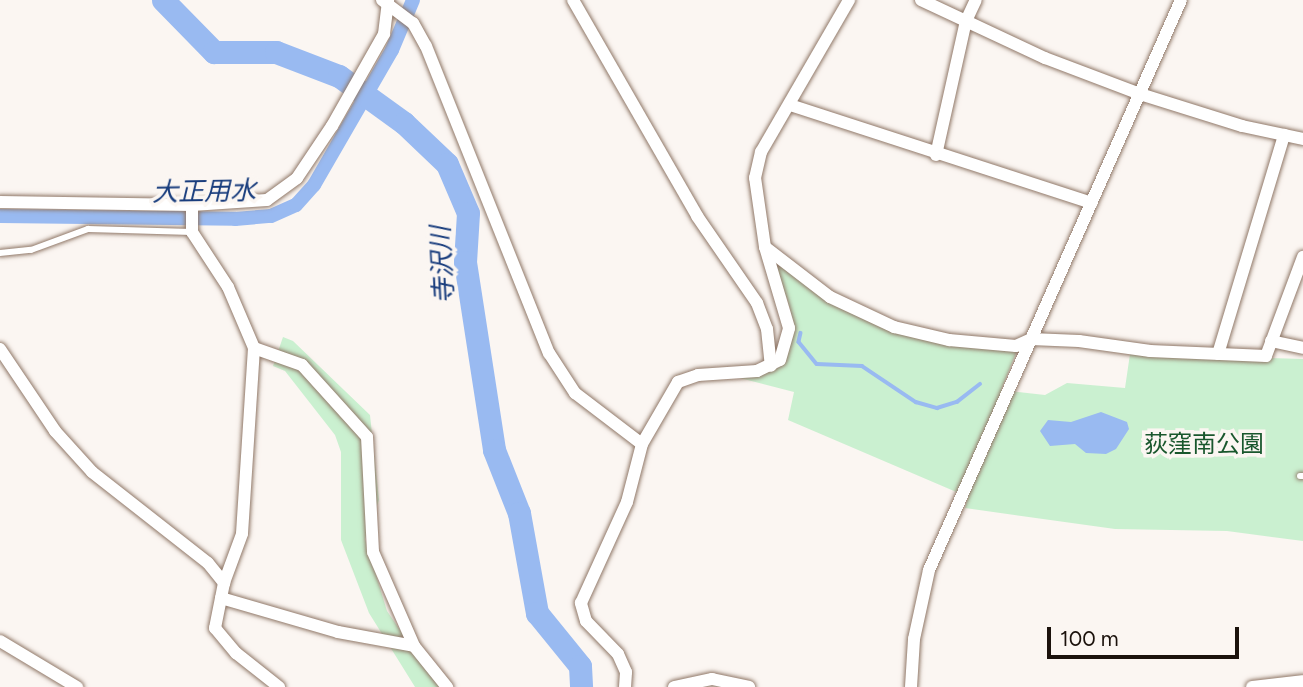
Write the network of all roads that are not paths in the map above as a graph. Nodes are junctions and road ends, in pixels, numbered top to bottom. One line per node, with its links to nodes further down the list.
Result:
1 (573, 0): 26 (street)
2 (849, 0): 9 (street)
3 (921, 0): 7 (street)
4 (976, 0): 7 (street)
5 (1181, 0): 8 (street)
6 (388, 4): 15 (street); 27 (street)
7 (966, 21): 8 (street); 12 (street)
8 (1140, 94): 10 (street); 14 (street)
9 (790, 105): 12 (street); 17 (street)
10 (1284, 135): 11 (street); 25 (street)
11 (1303, 139)
12 (936, 155): 14 (street)
13 (0, 202): 15 (street)
14 (1091, 203): 20 (street)
15 (192, 208): 16 (street)
16 (192, 230): 18 (lane); 22 (street)
17 (765, 247): 20 (street); 26 (street)
18 (0, 253)
19 (1303, 257): 21 (street)
20 (1031, 339): 25 (street); 39 (street)
21 (1271, 341): 23 (street); 25 (street)
22 (254, 348): 28 (street); 31 (street)
23 (1303, 348)
24 (0, 349): 28 (street)
25 (1218, 354)
26 (771, 366): 27 (street)
27 (642, 444): 36 (street)
28 (224, 583): 29 (street)
29 (221, 598): 31 (street); 34 (street)
30 (0, 641): 33 (street)
31 (414, 646): 35 (street)
32 (1303, 681): 40 (street)
33 (77, 687)
34 (279, 687)
35 (447, 687)
36 (625, 687)
37 (674, 687): 38 (street)
38 (749, 687)
39 (911, 687)
40 (1252, 687)

